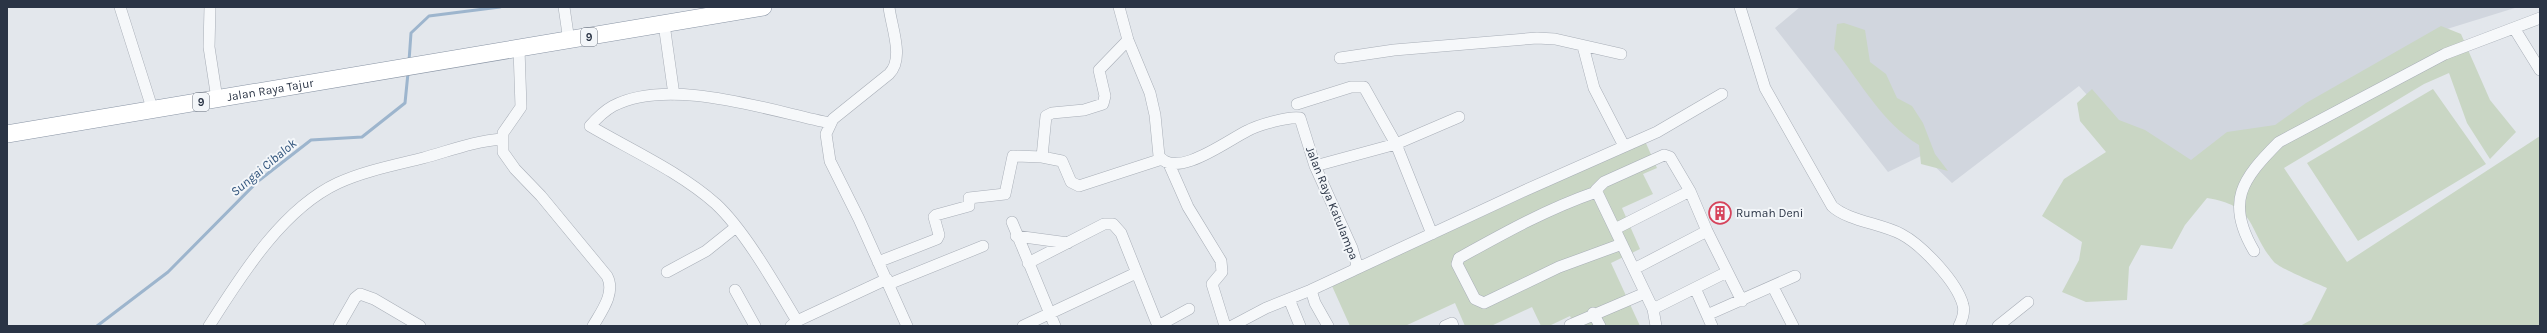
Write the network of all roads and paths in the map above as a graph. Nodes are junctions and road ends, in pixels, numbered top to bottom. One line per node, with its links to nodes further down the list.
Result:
1 (120, 7): 22 (street)
2 (210, 7): 20 (street)
3 (564, 7): 12 (street)
4 (762, 7): 9 (highway, 9)
5 (889, 7): 24 (street)
6 (1119, 7): 11 (street)
7 (1740, 7): 85 (street)
8 (2540, 18): 10 (street)
9 (664, 24): 12 (highway, 9); 19 (street)
10 (2514, 28): 17 (street); 43 (street)
11 (1128, 40): 29 (street); 30 (street)
12 (570, 41): 14 (highway, 9)
13 (1583, 46): 15 (street); 16 (street); 28 (street)
14 (519, 49): 20 (highway, Jalan Raya Tajur / 9); 26 (street)
15 (1621, 54)
16 (1340, 58)
17 (2540, 70)
18 (1722, 94): 28 (street)
19 (674, 95): 24 (street); 35 (street)
20 (217, 99): 22 (highway, Jalan Raya Tajur / 9)
21 (1297, 104): 27 (street)
22 (152, 111): 25 (highway, Jalan Raya Tajur / 9)
23 (1459, 117): 27 (street)
24 (830, 123): 44 (street)
25 (7, 134)
26 (502, 139): 68 (street); 71 (street)
27 (1396, 144): 31 (street); 38 (street)
28 (1624, 146): 38 (street)
29 (1042, 157): 30 (street); 44 (street)
30 (1165, 162): 31 (street, Jalan Raya Katulampa); 77 (street)
31 (1315, 166): 46 (street, Jalan Raya Katulampa)
32 (1690, 191): 33 (street); 36 (street); 37 (street)
33 (1596, 192): 36 (street); 41 (street)
34 (1012, 222): 39 (street)
35 (736, 227): 48 (street); 66 (street)
36 (1615, 229): 41 (street)
37 (1707, 231): 47 (street); 49 (street)
38 (1432, 234): 46 (street)
39 (1016, 236): 40 (street); 45 (street)
40 (1068, 244): 45 (street); 50 (street)
41 (1622, 244): 47 (street)
42 (984, 246): 52 (street)
43 (2254, 251)
44 (878, 262): 52 (street)
45 (1028, 263): 64 (street)
46 (1356, 269): 56 (street, Jalan Raya Katulampa)
47 (1634, 269): 57 (street)
48 (666, 272)
49 (1727, 272): 54 (street); 59 (street)
50 (1136, 273): 64 (street); 76 (street)
51 (1795, 276): 53 (street)
52 (888, 282): 66 (street); 73 (street)
53 (1773, 287): 59 (street); 84 (street)
54 (1695, 288): 62 (street); 65 (street)
55 (735, 290): 72 (street)
56 (1311, 290): 58 (street, Jalan Raya Katulampa); 80 (street)
57 (1644, 293): 62 (street); 63 (street)
58 (1288, 299): 78 (street, Jalan Raya Katulampa); 79 (street)
59 (1742, 301): 65 (street)
60 (2028, 302): 86 (street)
61 (1189, 308): 76 (street)
62 (1653, 309): 82 (street)
63 (1594, 313): 67 (street); 81 (street)
64 (1049, 315): 74 (street); 75 (street)
65 (1707, 315): 83 (street)
66 (794, 323)
67 (1570, 325)
68 (209, 326)
69 (339, 326): 70 (street)
70 (420, 326)
71 (593, 326)
72 (755, 326)
73 (907, 326)
74 (1023, 326)
75 (1055, 326)
76 (1158, 326)
77 (1225, 326)
78 (1232, 326)
79 (1300, 326)
80 (1328, 326)
81 (1600, 326)
82 (1656, 326)
83 (1712, 326)
84 (1793, 326)
85 (1959, 326)
86 (1998, 326)

